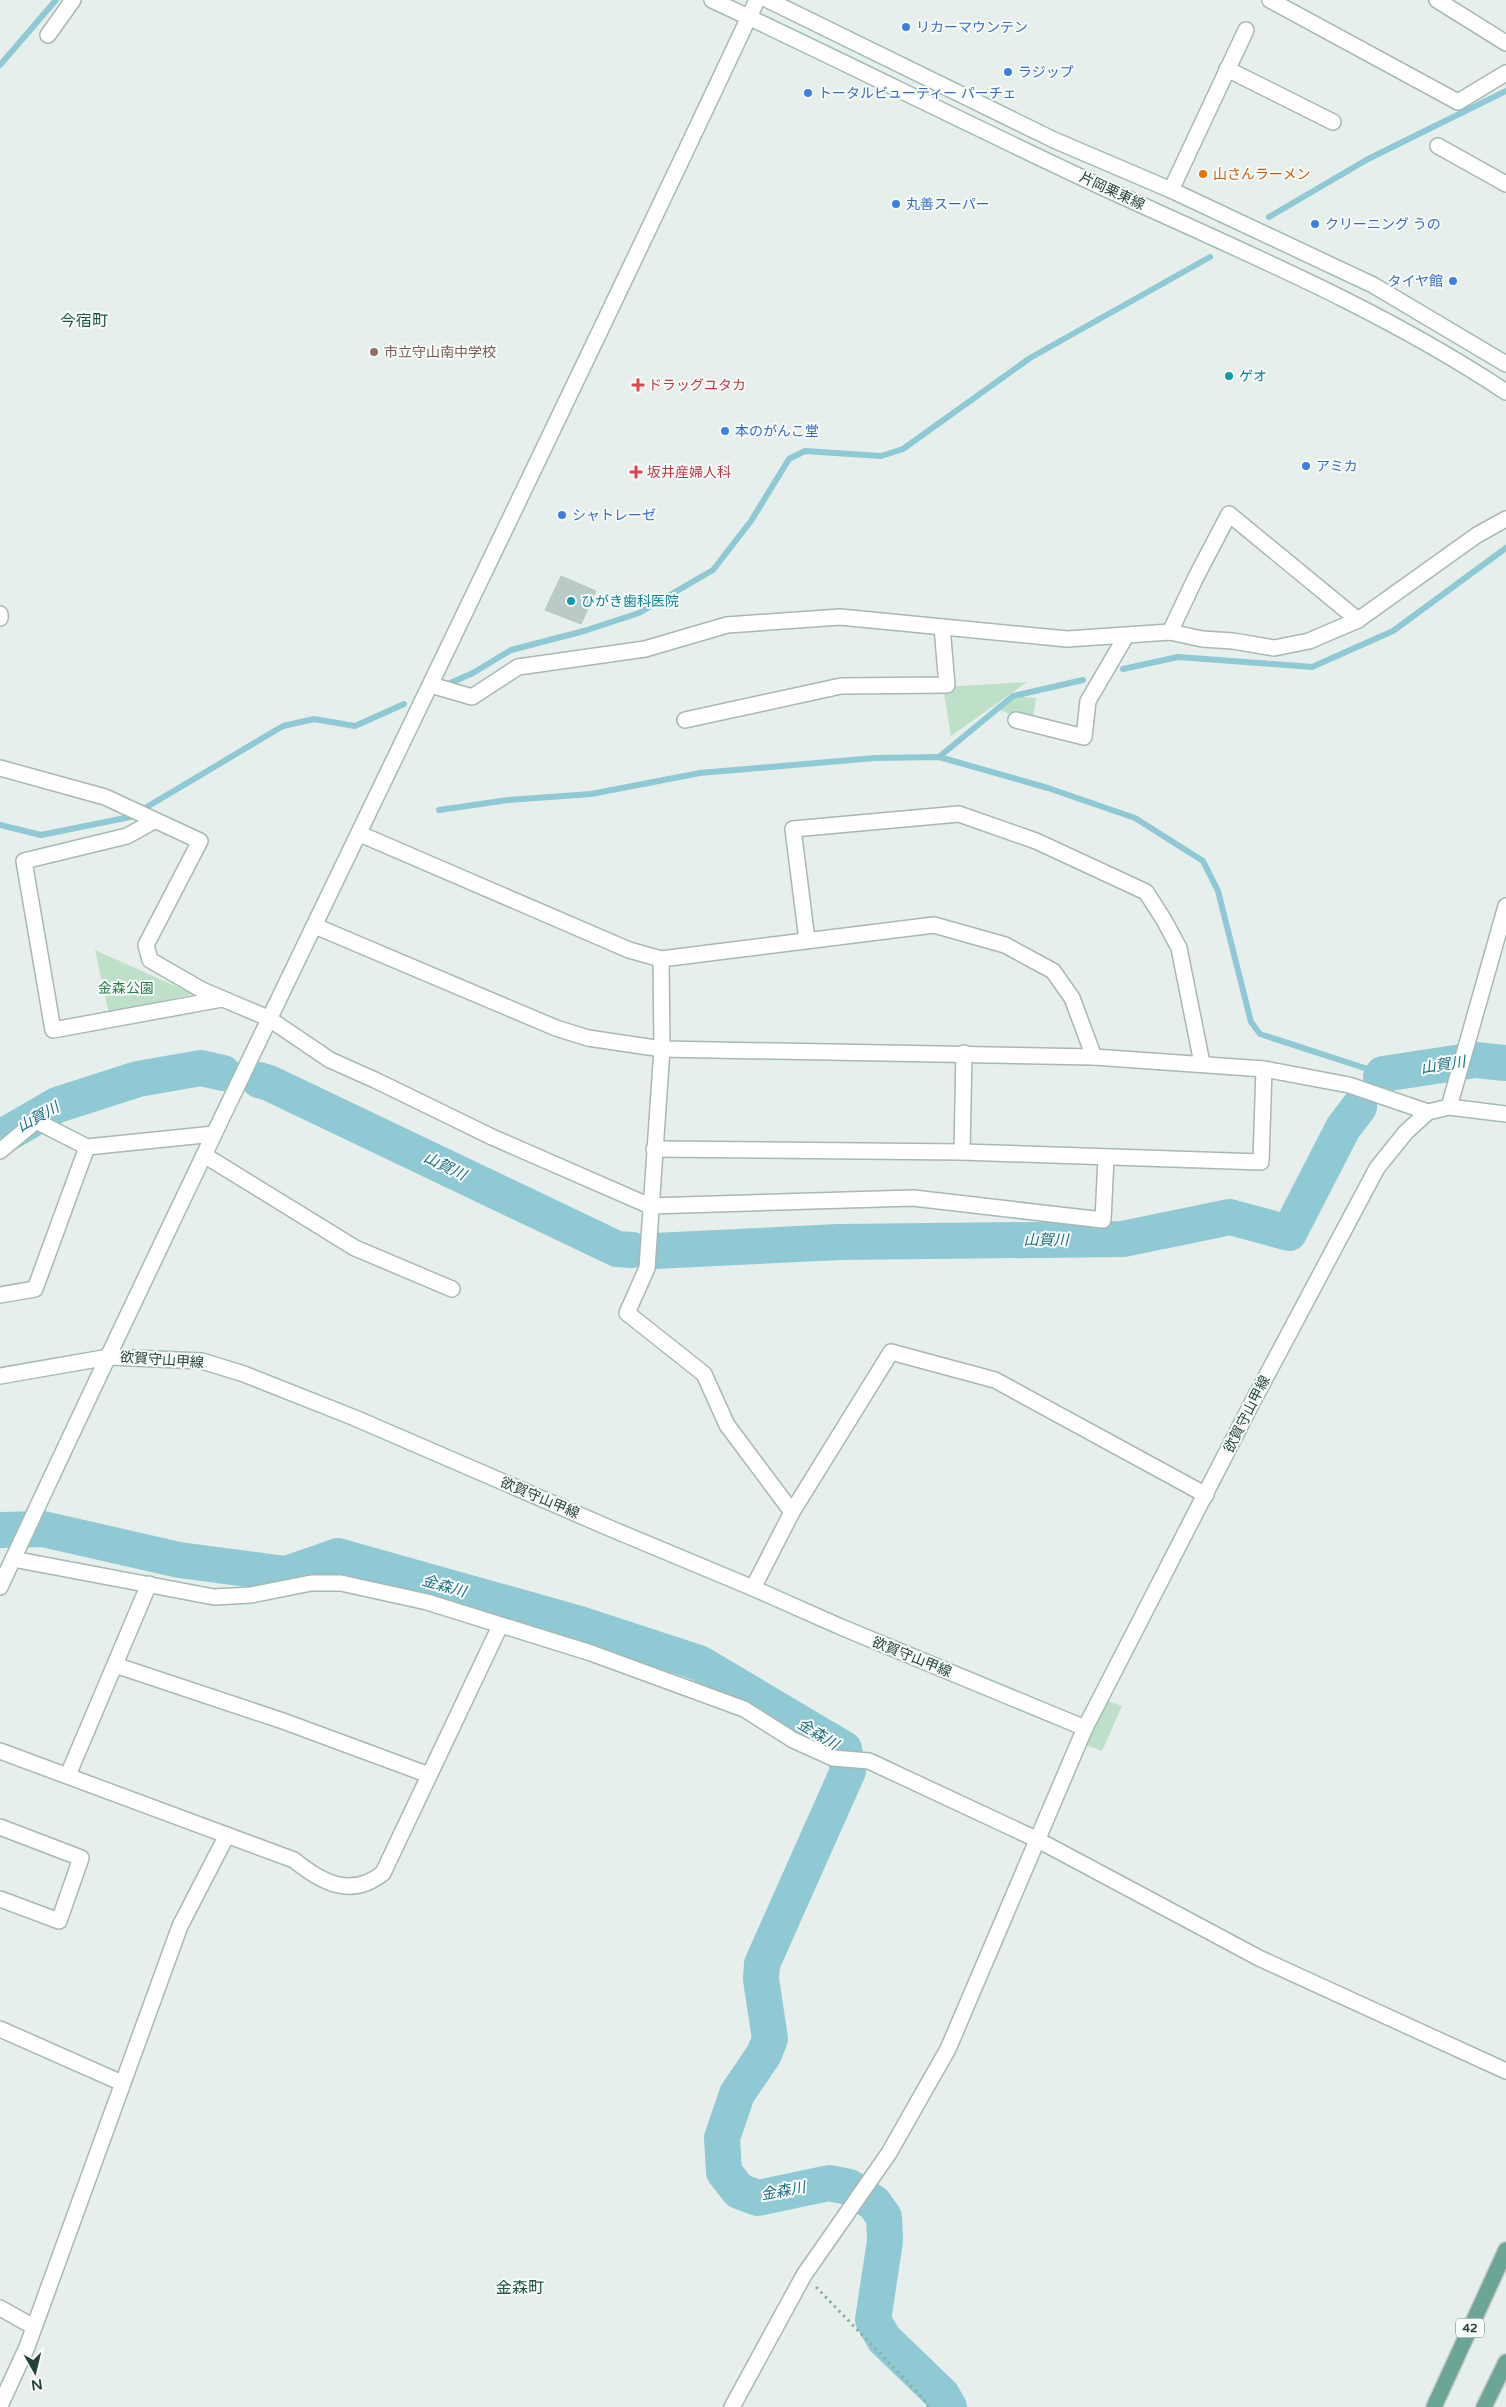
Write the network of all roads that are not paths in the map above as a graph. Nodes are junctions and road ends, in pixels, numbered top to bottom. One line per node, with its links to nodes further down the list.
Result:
1 (73, 0): 10 (street)
2 (712, 0): 8 (street, 片岡栗東線)
3 (757, 0): 8 (street)
4 (768, 0): 17 (street, 片岡栗東線)
5 (1270, 0): 13 (street)
6 (1437, 0): 7 (street)
7 (1454, 5): 11 (street)
8 (749, 17): 19 (street, 片岡栗東線); 27 (street)
9 (1246, 30): 12 (street)
10 (48, 35)
11 (1506, 43)
12 (1227, 68): 14 (street); 17 (street)
13 (1506, 73)
14 (1333, 122)
15 (1438, 146): 16 (street)
16 (1506, 184)
17 (1171, 190): 18 (street, 片岡栗東線)
18 (1506, 364)
19 (1506, 392)
20 (1506, 519): 23 (street)
21 (0, 614): 22 (street)
22 (0, 618)
23 (1358, 620): 25 (street); 25 (street)
24 (942, 627): 26 (street); 27 (street); 28 (street)
25 (1170, 632): 26 (street)
26 (1126, 636): 29 (street)
27 (430, 685): 32 (street)
28 (686, 720)
29 (1016, 720)
30 (0, 768): 31 (street)
31 (149, 818): 37 (street); 37 (street)
32 (360, 834): 34 (street); 36 (street)
33 (1506, 906): 44 (street)
34 (315, 926): 38 (street); 39 (street)
35 (807, 940): 36 (street); 41 (street); 42 (street)
36 (661, 959): 39 (street)
37 (223, 998): 38 (street)
38 (268, 1018): 47 (street); 54 (street)
39 (662, 1049): 40 (street); 49 (street)
40 (964, 1053): 41 (street); 51 (street)
41 (1094, 1057): 42 (street)
42 (1202, 1064): 43 (street)
43 (1264, 1069): 45 (street); 53 (street)
44 (1449, 1106): 45 (street, 欲賀守山甲線); 46 (street, 欲賀守山甲線)
45 (1428, 1112): 59 (street, 欲賀守山甲線)
46 (1506, 1114)
47 (214, 1134): 48 (street); 52 (street)
48 (87, 1147): 50 (street); 56 (street)
49 (654, 1149): 51 (street); 54 (street)
50 (0, 1151)
51 (962, 1152): 53 (street)
52 (204, 1155): 55 (street); 57 (street)
53 (1106, 1158): 54 (street)
54 (650, 1206): 60 (street)
55 (452, 1289)
56 (0, 1295)
57 (109, 1357): 58 (street, 欲賀守山甲線); 61 (street); 64 (street, 欲賀守山甲線)
58 (0, 1376)
59 (1206, 1495): 60 (street); 67 (street, 欲賀守山甲線)
60 (792, 1512): 64 (street)
61 (13, 1559): 62 (street); 63 (street)
62 (149, 1584): 65 (street); 66 (street)
63 (0, 1587)
64 (753, 1588): 67 (street, 欲賀守山甲線)
65 (500, 1626): 70 (street); 73 (street)
66 (115, 1665): 69 (street); 70 (street)
67 (1085, 1728): 73 (street)
68 (0, 1751): 69 (street)
69 (68, 1775): 72 (street)
70 (429, 1775): 72 (street)
71 (0, 1827): 74 (street)
72 (228, 1836): 77 (street)
73 (1038, 1840): 76 (street); 83 (street)
74 (0, 1899)
75 (0, 2030): 77 (street)
76 (1506, 2070)
77 (122, 2082): 80 (street)
78 (1506, 2250): 84 (main road, 42)
79 (0, 2308): 80 (street)
80 (34, 2327): 82 (street)
81 (1506, 2362): 85 (main road)
82 (0, 2406)
83 (732, 2407)
84 (1434, 2407)
85 (1484, 2407)

